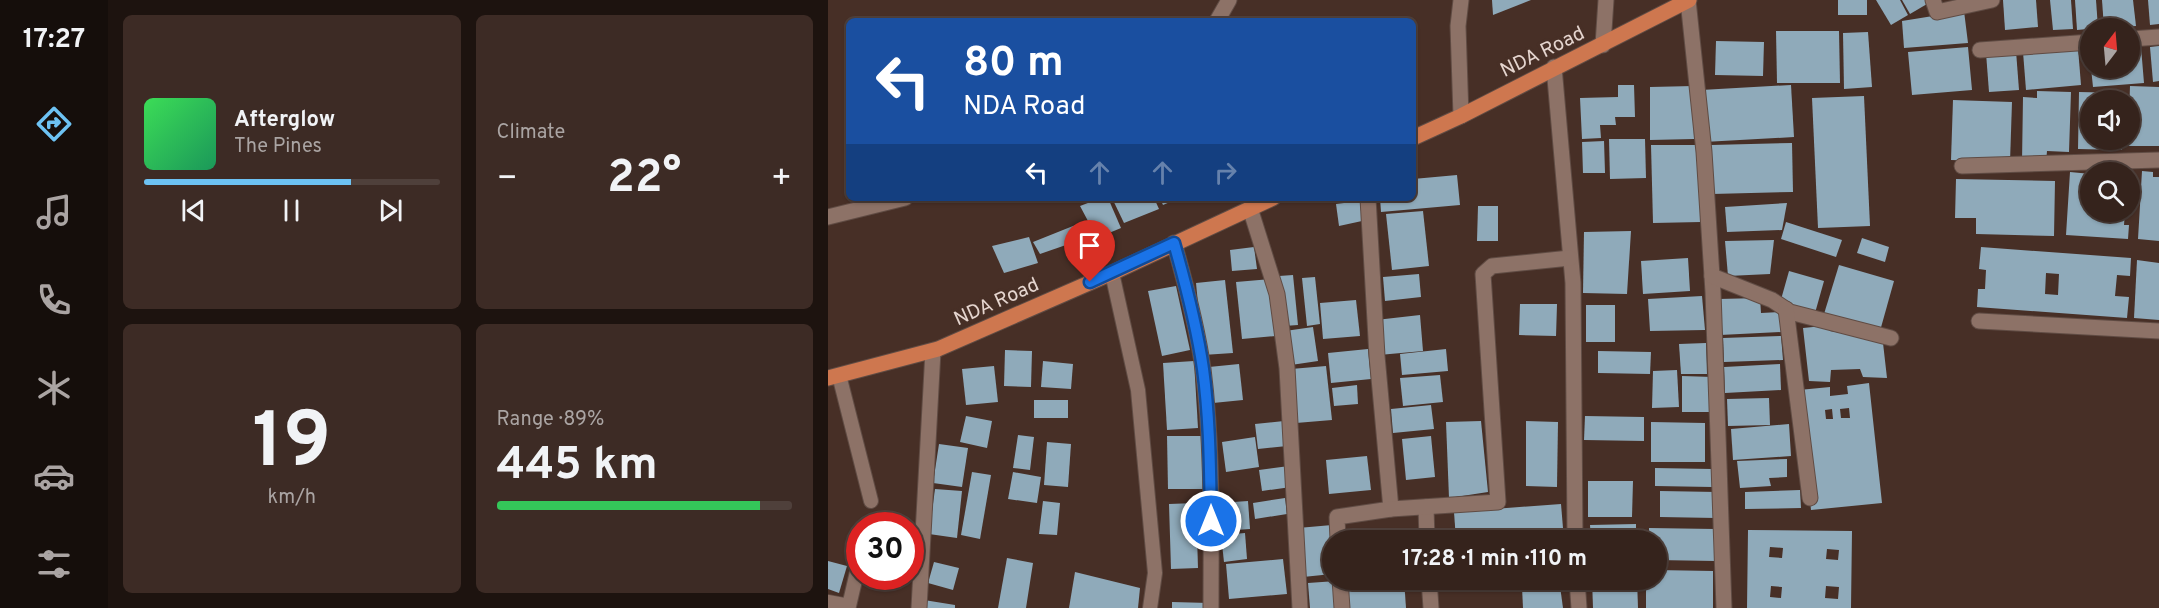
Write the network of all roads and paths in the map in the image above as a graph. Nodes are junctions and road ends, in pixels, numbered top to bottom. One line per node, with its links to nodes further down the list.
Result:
1 (1229, 0): 7 (street)
2 (1461, 0): 14 (street)
3 (1606, 0): 11 (street)
4 (1689, 0): 11 (main road, NDA Road); 26 (street)
5 (1933, 0): 6 (street)
6 (1992, 0)
7 (1219, 18)
8 (2159, 37): 9 (street)
9 (2140, 38)
10 (2080, 43): 12 (street)
11 (1603, 45): 13 (main road, NDA Road)
12 (1980, 50)
13 (1554, 67): 14 (main road, NDA Road); 24 (street)
14 (1461, 116): 15 (main road, NDA Road)
15 (1416, 137)
16 (2159, 160): 17 (street)
17 (1962, 166)
18 (893, 201): 22 (street)
19 (1266, 201): 21 (main road, NDA Road)
20 (1368, 201): 36 (street)
21 (1250, 208): 23 (main road, NDA Road); 48 (street)
22 (828, 217)
23 (1174, 243): 25 (main road, NDA Road); 47 (street)
24 (1570, 258): 35 (street); 39 (street)
25 (1112, 273): 31 (main road, NDA Road); 46 (lane)
26 (1712, 276): 27 (street); 52 (street)
27 (1786, 309): 30 (street); 33 (street)
28 (1979, 321): 29 (street)
29 (2159, 331)
30 (1891, 339)
31 (933, 351): 32 (main road, NDA Road); 45 (street)
32 (833, 377): 34 (lane)
33 (1810, 498)
34 (871, 501)
35 (1426, 507): 36 (street); 38 (street)
36 (1391, 509): 37 (street)
37 (1338, 530)
38 (1427, 530)
39 (1575, 530)
40 (853, 590): 44 (lane)
41 (1341, 590): 49 (street)
42 (1430, 590): 50 (street)
43 (1578, 590): 51 (street)
44 (828, 602)
45 (919, 608)
46 (1150, 608)
47 (1211, 608)
48 (1300, 608)
49 (1342, 608)
50 (1431, 608)
51 (1579, 608)
52 (1725, 608)

